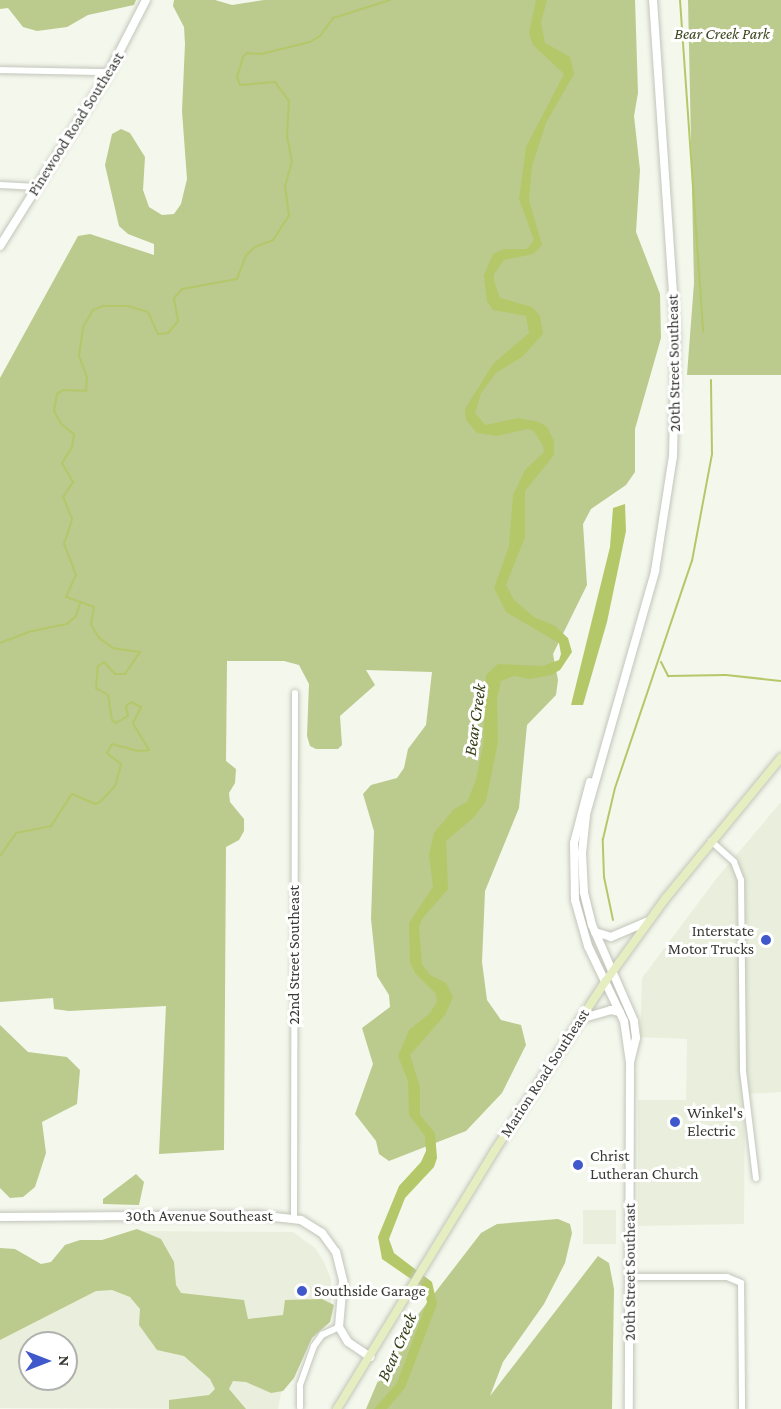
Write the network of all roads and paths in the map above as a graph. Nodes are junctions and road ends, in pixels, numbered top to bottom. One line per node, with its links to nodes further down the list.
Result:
1 (146, 0): 4 (street, Pinewood Road Southeast)
2 (653, 0): 9 (street, 20th Street Southeast)
3 (0, 70): 4 (street)
4 (109, 72): 6 (street, Pinewood Road Southeast)
5 (0, 185): 6 (street)
6 (37, 187): 7 (street, Pinewood Road Southeast)
7 (0, 246)
8 (295, 693): 21 (street, 22nd Street Southeast)
9 (612, 719): 13 (street, 20th Street Southeast); 15 (street, 20th Street Southeast)
10 (781, 758): 11 (main road, Marion Road Southeast)
11 (711, 841): 12 (main road, Marion Road Southeast); 19 (street)
12 (647, 922): 13 (street); 14 (main road, Marion Road Southeast)
13 (594, 931): 14 (street, 20th Street Southeast)
14 (613, 971): 15 (main road, Marion Road Southeast); 18 (street, 20th Street Southeast)
15 (605, 982): 16 (street, 20th Street Southeast); 17 (main road, Marion Road Southeast)
16 (620, 1012): 17 (street); 18 (street, 20th Street Southeast)
17 (580, 1018): 24 (main road, Marion Road Southeast)
18 (630, 1062): 22 (street, 20th Street Southeast)
19 (756, 1178)
20 (0, 1217): 21 (street, 30th Avenue Southeast)
21 (294, 1218): 23 (street, 30th Avenue Southeast)
22 (629, 1277): 27 (street, 20th Street Southeast); 28 (street)
23 (339, 1327): 24 (street); 25 (street)
24 (370, 1357): 26 (main road, Marion Road Southeast)
25 (300, 1407)
26 (337, 1409)
27 (629, 1409)
28 (742, 1409)

